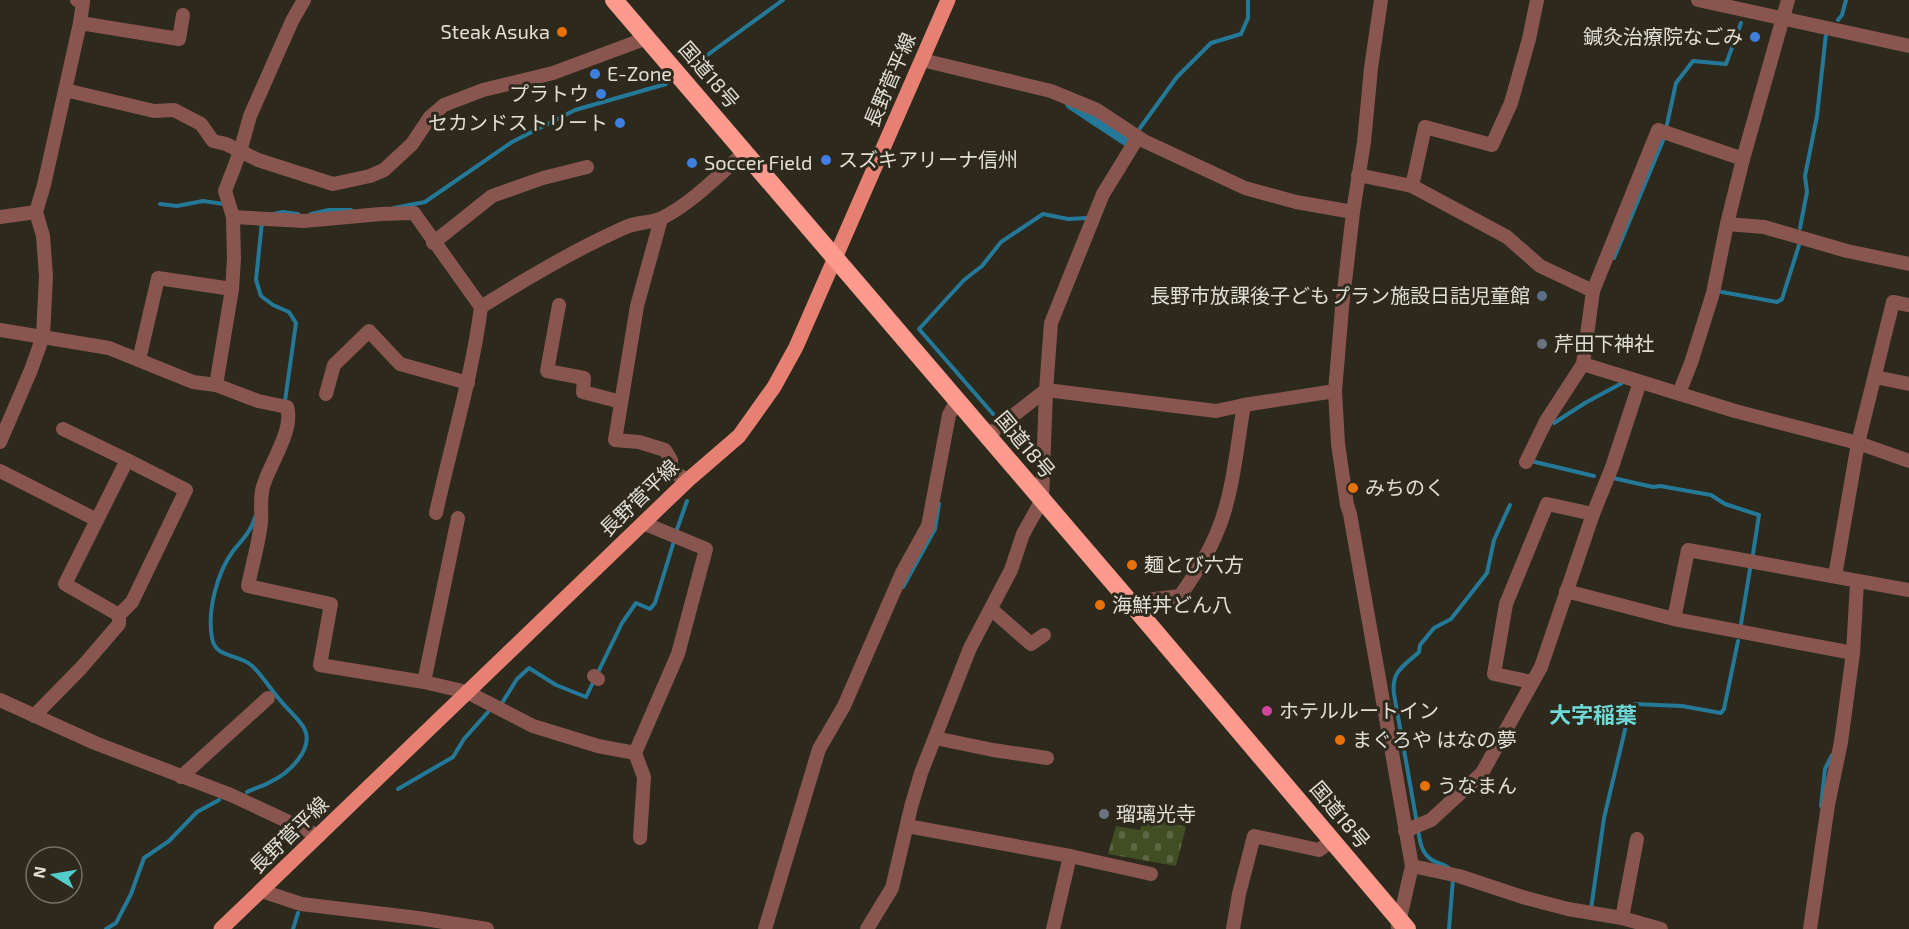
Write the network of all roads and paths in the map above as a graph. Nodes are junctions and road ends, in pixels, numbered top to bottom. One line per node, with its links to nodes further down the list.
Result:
1 (77, 0): 11 (street)
2 (304, 0): 17 (street)
3 (614, 0): 12 (highway, 国道18号)
4 (948, 0): 14 (main road, 長野菅平線)
5 (1381, 0): 21 (street)
6 (1537, 0): 22 (street)
7 (1698, 0): 10 (street)
8 (1788, 0): 10 (street)
9 (183, 15): 11 (street)
10 (1784, 18): 13 (street); 19 (street)
11 (80, 23): 15 (street)
12 (647, 38): 17 (street); 18 (highway, 国道18号)
13 (1909, 46)
14 (921, 60): 16 (street); 30 (main road, 長野菅平線)
15 (65, 90): 17 (street); 23 (street)
16 (1138, 137): 24 (street); 46 (street)
17 (240, 152): 26 (street)
18 (745, 152): 27 (street); 30 (highway, 国道18号)
19 (1743, 159): 28 (street); 33 (street)
20 (587, 167): 29 (street)
21 (1358, 175): 22 (street); 24 (street)
22 (1412, 186): 33 (street)
23 (36, 212): 25 (street); 38 (street)
24 (1353, 212): 47 (street)
25 (0, 217)
26 (233, 217): 29 (street); 32 (street)
27 (661, 219): 36 (street); 51 (street)
28 (1727, 224): 31 (street); 48 (street)
29 (433, 243): 36 (street)
30 (837, 258): 50 (highway, 国道18号); 61 (main road, 長野菅平線)
31 (1909, 264)
32 (232, 289): 39 (street); 45 (street)
33 (1593, 291): 40 (street)
34 (559, 304): 51 (street)
35 (1909, 305): 41 (street)
36 (481, 307): 42 (street)
37 (0, 330): 38 (street)
38 (44, 336): 39 (street); 55 (street)
39 (139, 360): 45 (street)
40 (1582, 364): 43 (street); 59 (street)
41 (1875, 377): 44 (street); 56 (street)
42 (468, 382): 49 (street); 63 (street)
43 (1640, 382): 48 (street); 64 (street)
44 (1909, 384)
45 (216, 385): 79 (street)
46 (1046, 390): 52 (street); 54 (street); 62 (street)
47 (1335, 391): 52 (street); 89 (street)
48 (1679, 393): 56 (street)
49 (326, 394)
50 (957, 400): 54 (highway, 国道18号); 104 (street)
51 (621, 402): 61 (street)
52 (1244, 405): 72 (street)
53 (63, 429): 57 (street)
54 (987, 436): 62 (highway, 国道18号)
55 (0, 442)
56 (1858, 443): 58 (street); 68 (street)
57 (127, 460): 66 (street); 74 (street)
58 (1909, 461)
59 (1526, 462)
60 (0, 471): 66 (street)
61 (688, 480): 67 (main road, 長野菅平線)
62 (1042, 500): 72 (highway, 国道18号); 73 (street)
63 (436, 513)
64 (1593, 514): 71 (street); 78 (street)
65 (458, 518): 79 (street)
66 (97, 520): 74 (street)
67 (643, 523): 80 (main road, 長野菅平線); 85 (street)
68 (1835, 576): 69 (street); 75 (street)
69 (1857, 582): 70 (street); 77 (street)
70 (1909, 590)
71 (1566, 591): 75 (street); 78 (street)
72 (1135, 608): 93 (highway, 国道18号)
73 (991, 609): 76 (street); 84 (street)
74 (119, 615): 83 (street)
75 (1674, 619): 77 (street)
76 (1044, 635)
77 (1853, 654): 109 (street)
78 (1532, 681): 89 (street)
79 (424, 682): 80 (street)
80 (467, 692): 85 (street); 90 (main road, 長野菅平線)
81 (268, 698): 87 (street)
82 (0, 700): 83 (street)
83 (34, 716): 87 (street)
84 (936, 738): 86 (street); 88 (street)
85 (635, 753): 91 (street)
86 (1047, 758)
87 (181, 777): 90 (street)
88 (907, 826): 94 (street); 105 (street)
89 (1405, 831): 95 (street)
90 (319, 836): 97 (main road, 長野菅平線)
91 (640, 838)
92 (1637, 839): 98 (street)
93 (1333, 840): 101 (highway, 国道18号); 107 (street)
94 (1070, 856): 96 (street); 106 (street)
95 (1412, 866): 98 (street); 101 (street)
96 (1151, 874)
97 (262, 891): 99 (street); 102 (main road, 長野菅平線)
98 (1622, 918): 108 (street)
99 (417, 923): 100 (street)
100 (455, 926): 103 (street)
101 (1404, 927)
102 (221, 929)
103 (487, 929)
104 (765, 929)
105 (867, 929)
106 (1053, 929)
107 (1233, 929)
108 (1661, 929)
109 (1810, 929)

